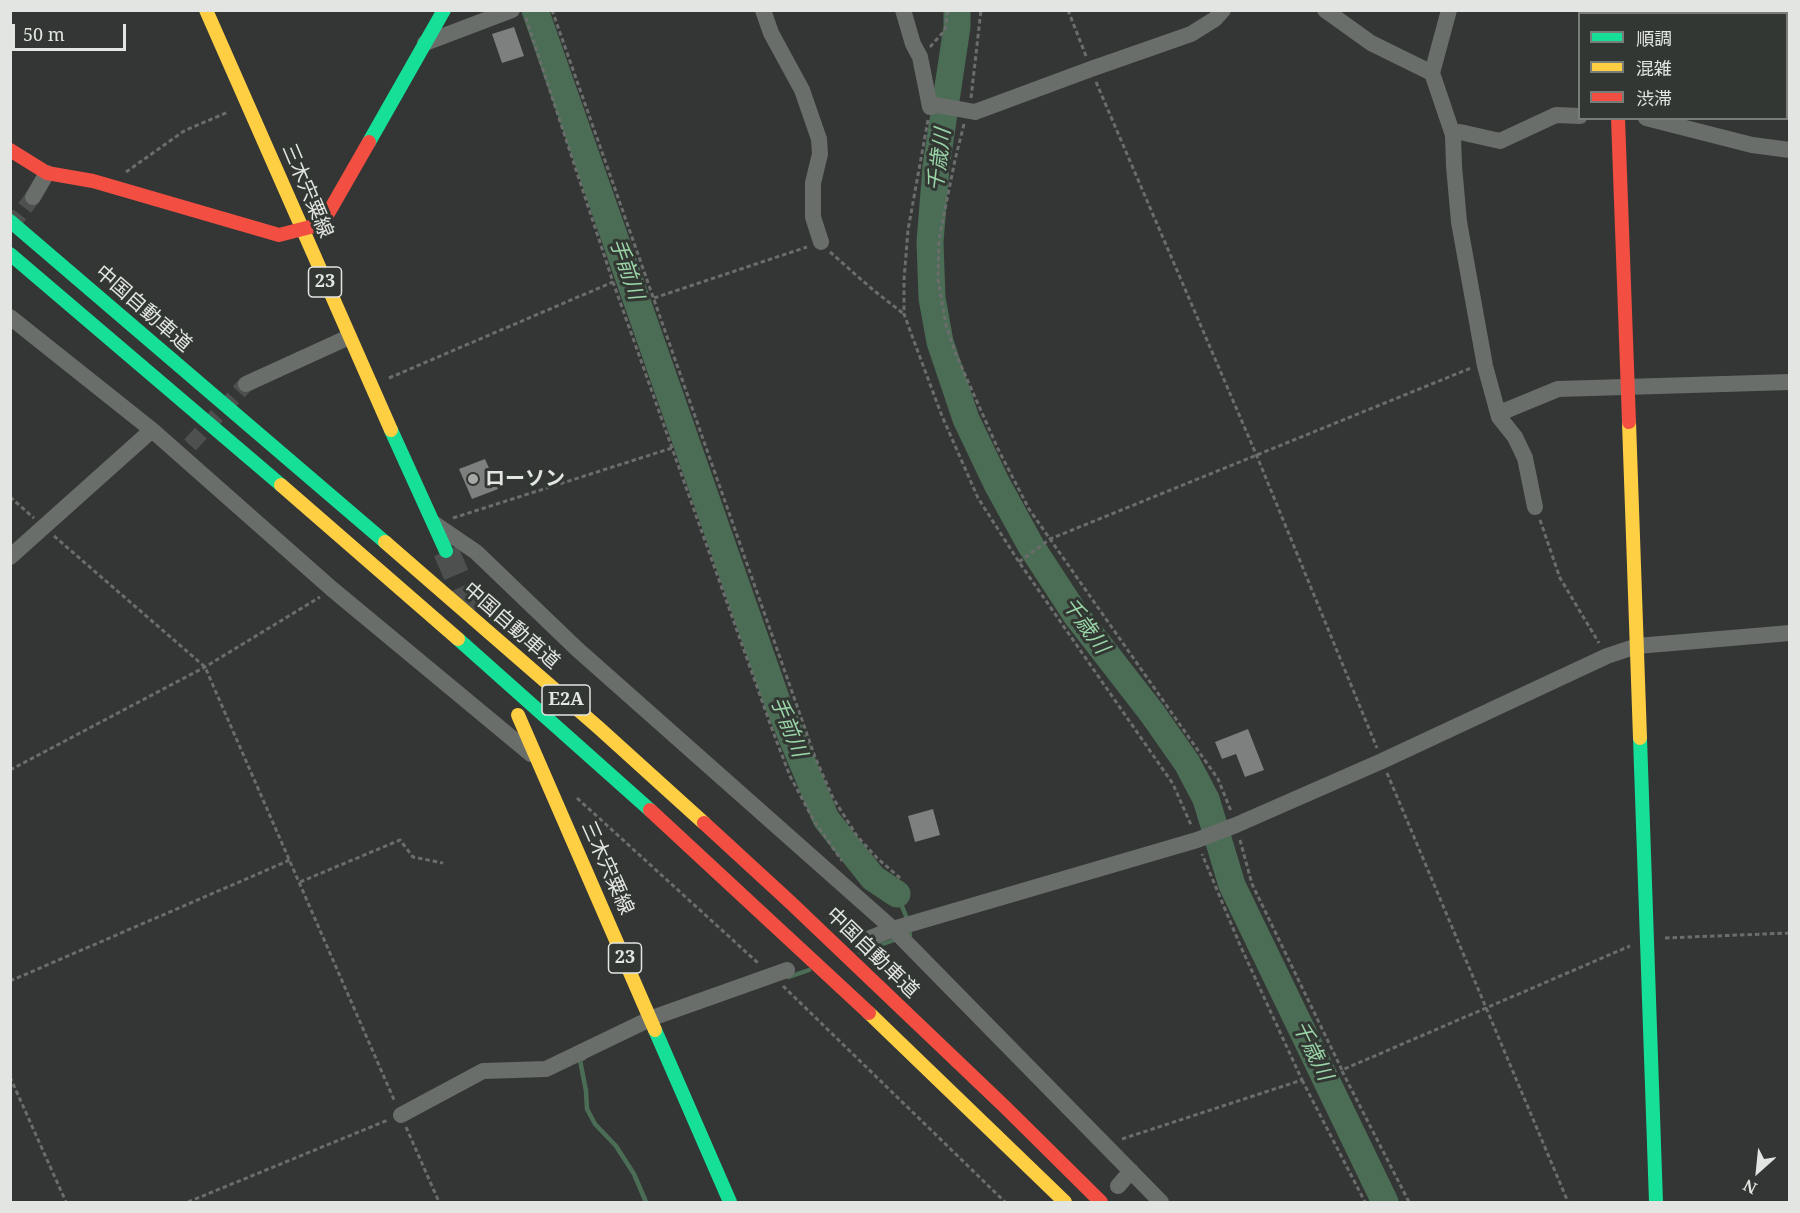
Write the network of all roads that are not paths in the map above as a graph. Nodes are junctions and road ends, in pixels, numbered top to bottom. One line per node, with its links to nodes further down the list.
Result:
1 (206, 10): 20 (main road, 三木宍粟線 / 23)
2 (444, 10): 9 (main road)
3 (512, 10): 9 (street)
4 (763, 10): 21 (street)
5 (903, 10): 6 (street)
6 (1223, 10)
7 (1325, 10): 10 (street)
8 (1449, 10): 10 (street)
9 (425, 42): 20 (main road)
10 (1432, 73): 14 (street)
11 (1578, 116): 14 (street)
12 (1618, 120): 27 (main road)
13 (1654, 120): 16 (street)
14 (1453, 135): 28 (street)
15 (10, 150): 17 (main road)
16 (1790, 150)
17 (47, 172): 18 (street); 20 (main road)
18 (33, 197)
19 (10, 221): 47 (main road, 中国自動車道 / E2A)
20 (302, 229): 24 (main road, 三木宍粟線 / 23)
21 (820, 242)
22 (10, 254): 46 (main road, E2A)
23 (10, 317): 29 (street)
24 (349, 337): 26 (street); 31 (main road, 三木宍粟線 / 23)
25 (1790, 382): 27 (street)
26 (246, 384)
27 (1628, 388): 28 (street); 35 (main road)
28 (1499, 417): 30 (street)
29 (152, 430): 33 (street); 37 (street)
30 (1535, 507)
31 (434, 524): 32 (main road, 三木宍粟線 / 23); 38 (street)
32 (446, 551)
33 (10, 557)
34 (1790, 633): 35 (street)
35 (1637, 646): 38 (street); 49 (main road)
36 (518, 715): 37 (main road, 三木宍粟線 / 23)
37 (538, 760): 41 (main road, 三木宍粟線 / 23)
38 (893, 929): 39 (street); 43 (street)
39 (863, 941)
40 (787, 970): 41 (street)
41 (652, 1018): 42 (street); 45 (main road, 三木宍粟線 / 23)
42 (401, 1115)
43 (1131, 1171): 44 (street); 48 (street)
44 (1118, 1186)
45 (730, 1203)
46 (1065, 1203)
47 (1101, 1203)
48 (1161, 1203)
49 (1656, 1203)

